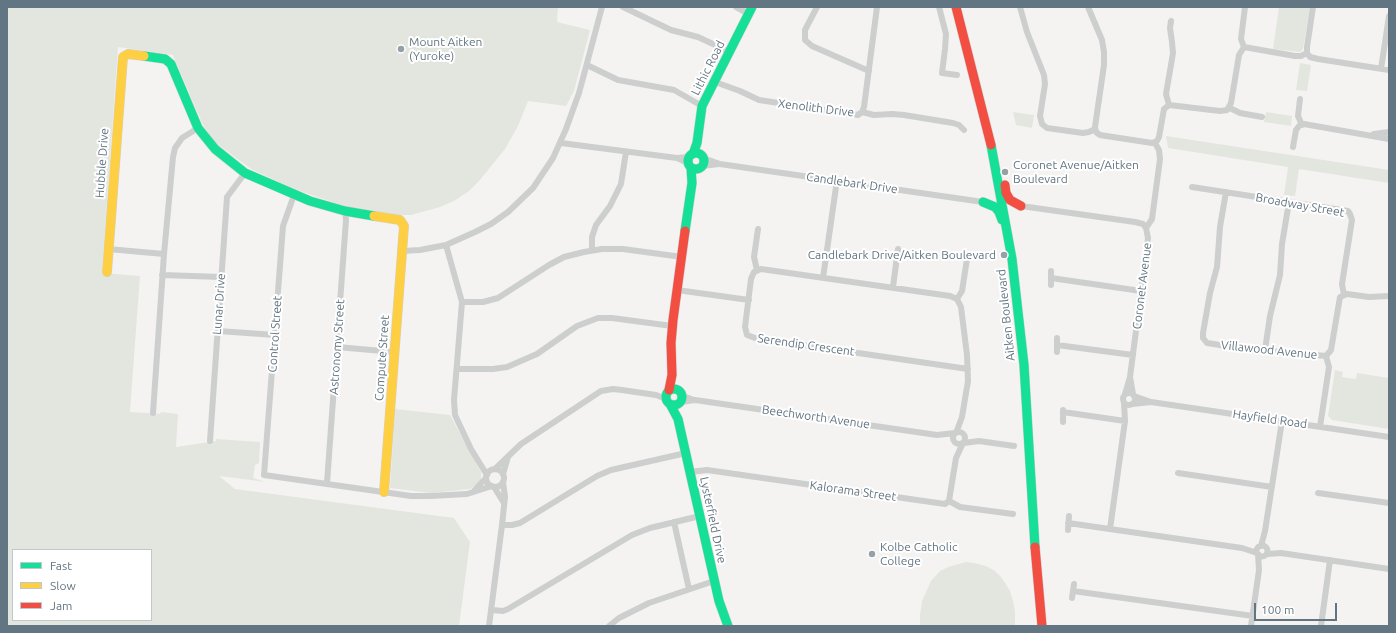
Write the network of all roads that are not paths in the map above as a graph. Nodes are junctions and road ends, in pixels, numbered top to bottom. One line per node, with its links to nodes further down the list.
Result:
1 (602, 7): 18 (street)
2 (622, 7): 16 (street)
3 (736, 7): 12 (street)
4 (817, 7): 21 (street)
5 (877, 7): 21 (street, Xenolith Drive)
6 (939, 7): 22 (street)
7 (956, 7): 40 (street, Aitken Boulevard)
8 (1020, 7): 32 (street)
9 (1088, 7): 32 (street)
10 (1245, 7): 15 (street)
11 (1313, 7): 17 (street)
12 (751, 10): 16 (street, Lithic Road)
13 (1389, 16): 19 (street)
14 (1171, 21): 25 (street)
15 (1244, 47): 17 (street); 27 (street)
16 (730, 52): 23 (street, Lithic Road)
17 (1307, 53): 19 (street)
18 (587, 65): 26 (street); 38 (street)
19 (1381, 69): 20 (street)
20 (1389, 70)
21 (869, 71): 28 (street, Xenolith Drive)
22 (957, 75)
23 (715, 82): 26 (street, Lithic Road); 28 (street, Xenolith Drive)
24 (1300, 99): 30 (street)
25 (1169, 105): 27 (street); 37 (street)
26 (702, 106): 42 (street, Lithic Road)
27 (1230, 108): 29 (street)
28 (862, 112): 33 (street)
29 (1262, 117)
30 (1302, 125): 35 (street); 39 (street)
31 (198, 128): 43 (street); 57 (street, Hubble Drive); 61 (street)
32 (1095, 129): 37 (street)
33 (964, 130)
34 (1389, 132): 35 (street)
35 (1370, 134): 36 (street)
36 (1389, 139)
37 (1155, 142): 54 (street)
38 (561, 143): 41 (street, Candlebark Drive); 56 (street)
39 (1293, 147)
40 (992, 150): 45 (street, Aitken Boulevard); 51 (street)
41 (626, 152): 42 (street, Candlebark Drive); 59 (street)
42 (696, 161): 44 (street, Candlebark Drive); 62 (street, Lysterfield Drive)
43 (245, 173): 48 (street); 67 (street, Lunar Drive)
44 (837, 180): 49 (street, Candlebark Drive); 68 (street)
45 (1000, 186): 49 (street); 53 (street, Aitken Boulevard)
46 (1192, 187): 47 (street, Broadway Street)
47 (1226, 192): 50 (street, Broadway Street); 85 (street, Villawood Avenue)
48 (294, 195): 52 (street); 81 (street, Control Street)
49 (983, 202): 70 (street)
50 (1289, 202): 74 (street, Broadway Street); 85 (street)
51 (1021, 206): 53 (street); 54 (street, Coronet Avenue)
52 (345, 211): 60 (street, Compute Street); 84 (street, Astronomy Street)
53 (1007, 226): 70 (street, Aitken Boulevard)
54 (1145, 226): 73 (street, Coronet Avenue)
55 (758, 229): 64 (street)
56 (446, 245): 60 (street); 78 (street)
57 (108, 249): 61 (street); 65 (street, Hubble Drive)
58 (898, 249): 71 (street)
59 (592, 250): 62 (street); 78 (street)
60 (402, 251): 86 (street, Compute Street)
61 (164, 254): 66 (street)
62 (682, 257): 72 (street, Lysterfield Drive)
63 (967, 259): 76 (street)
64 (757, 270): 68 (street); 77 (street, Serendip Crescent)
65 (107, 272)
66 (162, 275): 67 (street); 99 (street)
67 (221, 277): 80 (street, Lunar Drive)
68 (823, 278): 71 (street)
69 (1051, 278): 73 (street)
70 (1016, 285): 152 (street, Aitken Boulevard)
71 (892, 287): 76 (street)
72 (677, 290): 77 (street); 79 (street, Lysterfield Drive)
73 (1141, 291): 88 (street, Coronet Avenue)
74 (1344, 295): 75 (street); 89 (street, Villawood Avenue)
75 (1389, 296)
76 (957, 299): 91 (street)
77 (749, 300): 91 (street, Serendip Crescent)
78 (462, 302): 90 (street)
79 (672, 326): 90 (street); 95 (street, Lysterfield Drive)
80 (218, 331): 81 (street); 109 (street, Lunar Drive)
81 (275, 335): 124 (street, Control Street)
82 (1057, 338): 83 (street)
83 (1057, 345): 87 (street); 88 (street)
84 (337, 347): 86 (street); 124 (street, Astronomy Street)
85 (1265, 350): 89 (street, Villawood Avenue)
86 (394, 352): 127 (street, Compute Street)
87 (1057, 352)
88 (1133, 355): 92 (street, Coronet Avenue)
89 (1326, 356): 104 (street)
90 (457, 369): 117 (street)
91 (968, 369): 100 (street)
92 (1130, 377): 93 (street, Coronet Avenue); 94 (street, Coronet Avenue)
93 (1125, 394): 94 (street); 97 (street)
94 (1133, 395): 96 (street, Hayfield Road); 98 (street)
95 (674, 397): 106 (street, Beechworth Avenue); 114 (street, Lysterfield Drive); 115 (street, Beechworth Avenue)
96 (1151, 402): 98 (street, Hayfield Road); 102 (street, Hayfield Road)
97 (1124, 403): 98 (street); 101 (street)
98 (1132, 404): 101 (street)
99 (153, 413)
100 (962, 417): 105 (street); 107 (street)
101 (1124, 421): 103 (street); 137 (street)
102 (1282, 421): 104 (street, Hayfield Road); 126 (street)
103 (1062, 422)
104 (1320, 427): 108 (street, Hayfield Road)
105 (956, 433): 106 (street, Beechworth Avenue); 107 (street); 110 (street)
106 (937, 434): 110 (street, Beechworth Avenue)
107 (964, 435): 111 (street); 112 (street)
108 (1389, 436)
109 (210, 441)
110 (954, 441): 112 (street); 116 (street)
111 (979, 441): 112 (street); 113 (street)
112 (963, 443): 116 (street)
113 (1014, 446)
114 (686, 453): 121 (street, Lysterfield Drive); 136 (street)
115 (508, 455): 118 (street, Beechworth Avenue); 120 (street)
116 (956, 458): 130 (street)
117 (478, 460): 118 (street); 122 (street)
118 (494, 469): 120 (street); 122 (street)
119 (1178, 473): 126 (street)
120 (503, 474): 123 (street)
121 (691, 474): 130 (street, Kalorama Street); 134 (street, Lysterfield Drive)
122 (487, 476): 125 (street); 128 (street)
123 (504, 482): 125 (street); 131 (street)
124 (327, 484): 127 (street)
125 (493, 487): 128 (street); 131 (street)
126 (1272, 487): 139 (street)
127 (384, 492): 128 (street)
128 (473, 492)
129 (1318, 493): 132 (street)
130 (950, 501): 133 (street)
131 (504, 503): 136 (street)
132 (1389, 503)
133 (1013, 514)
134 (700, 516): 135 (street); 142 (street, Lysterfield Drive)
135 (674, 522): 144 (street); 147 (street)
136 (502, 525): 147 (street)
137 (1110, 529): 138 (street); 139 (street)
138 (1068, 530)
139 (1262, 550): 140 (street); 148 (street)
140 (1330, 560): 141 (street); 154 (street)
141 (1389, 569)
142 (714, 580): 144 (street); 151 (street, Lysterfield Drive)
143 (1074, 584): 145 (street)
144 (689, 589): 150 (street)
145 (1073, 591): 146 (street); 148 (street)
146 (1072, 598)
147 (492, 610): 149 (street)
148 (1253, 616): 153 (street)
149 (489, 626)
150 (609, 626)
151 (728, 626)
152 (1042, 626)
153 (1251, 626)
154 (1321, 626)

